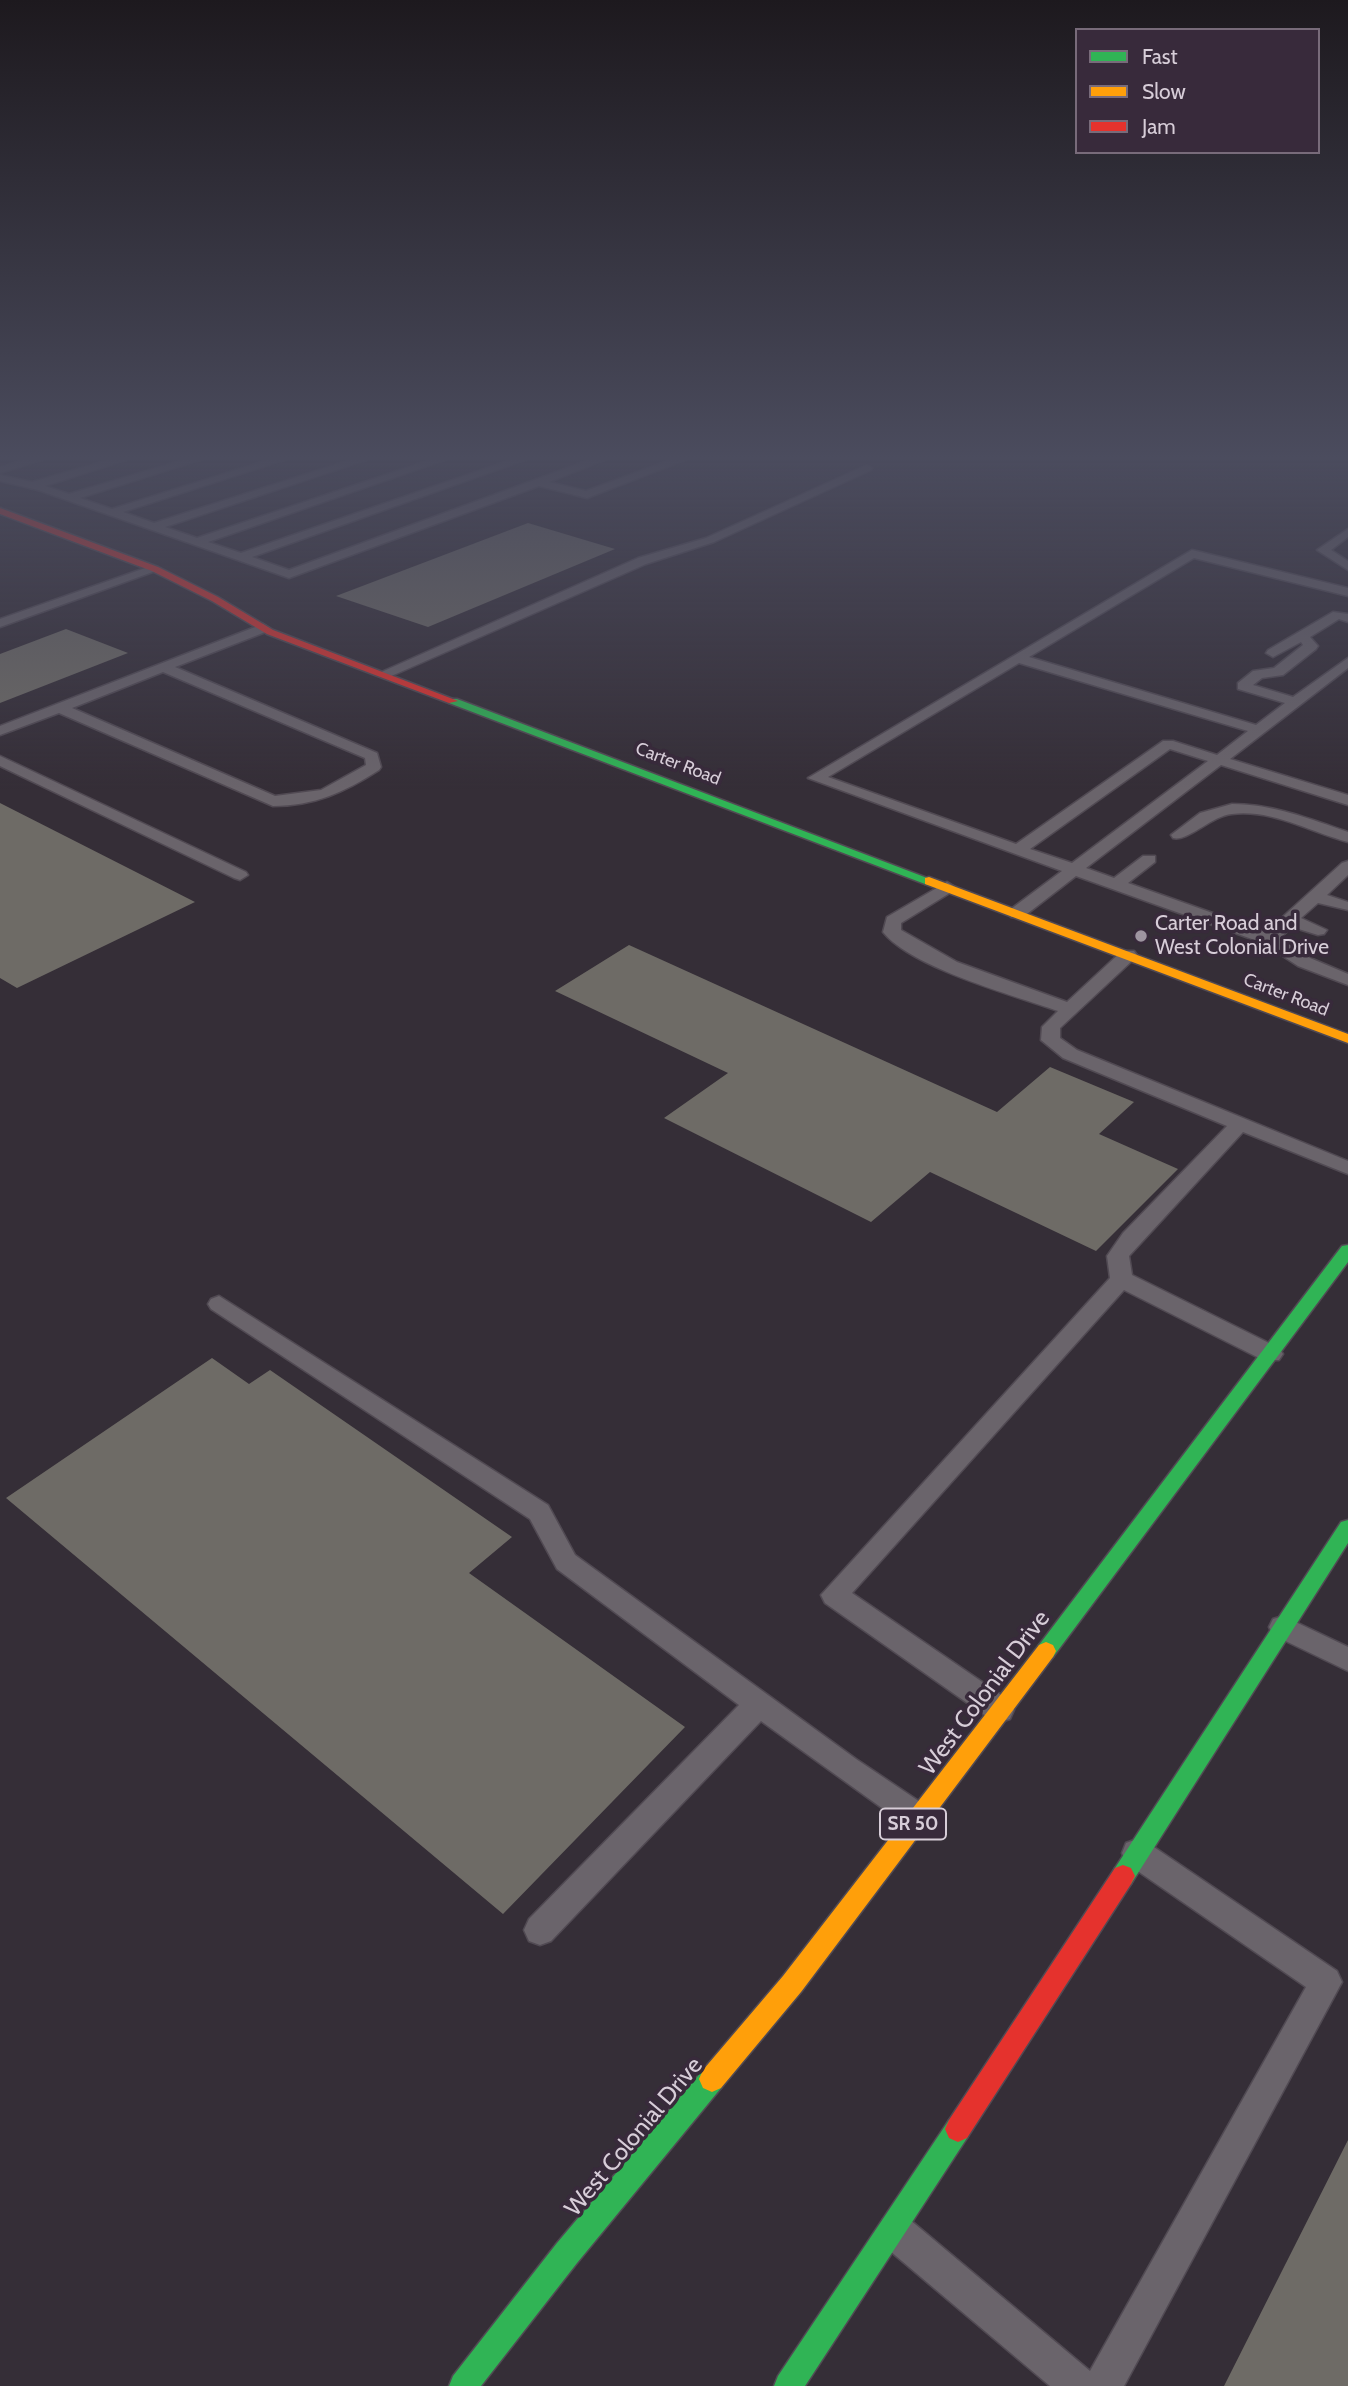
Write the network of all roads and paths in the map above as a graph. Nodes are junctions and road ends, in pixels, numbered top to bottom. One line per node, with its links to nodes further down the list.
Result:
1 (151, 567): 7 (main road, Carter Road)
2 (270, 567): 3 (lane)
3 (307, 567)
4 (628, 567): 16 (lane)
5 (1170, 567): 13 (lane)
6 (1247, 567): 8 (lane)
7 (155, 569): 10 (lane); 11 (main road, Carter Road)
8 (1348, 592)
9 (1348, 618): 12 (lane)
10 (0, 623)
11 (263, 628): 15 (lane); 16 (main road, Carter Road)
12 (1303, 637): 17 (lane); 17 (lane)
13 (1018, 658): 20 (lane); 27 (lane)
14 (1348, 662): 18 (lane)
15 (163, 667): 19 (lane); 19 (lane)
16 (384, 674): 33 (main road, Carter Road)
17 (1258, 674): 18 (lane)
18 (1296, 702): 20 (lane)
19 (60, 708): 21 (lane)
20 (1259, 730): 23 (lane)
21 (0, 731)
22 (0, 760): 31 (lane)
23 (1219, 760): 24 (lane); 27 (lane); 29 (lane)
24 (1348, 800)
25 (1179, 835): 26 (lane)
26 (1348, 837)
27 (1018, 850): 29 (lane)
28 (1149, 859): 32 (lane)
29 (1075, 870): 32 (lane); 36 (lane)
30 (1345, 872): 34 (lane)
31 (240, 875)
32 (1116, 885): 39 (lane)
33 (947, 887): 36 (main road, Carter Road); 42 (lane)
34 (1315, 896): 35 (lane); 37 (lane)
35 (1343, 906)
36 (1017, 913): 40 (main road, Carter Road)
37 (1289, 920): 38 (lane); 39 (lane)
38 (1318, 930)
39 (1269, 939): 41 (lane)
40 (1128, 955): 42 (lane); 43 (main road, Carter Road)
41 (1348, 980)
42 (1070, 1009): 44 (lane)
43 (1348, 1039)
44 (1240, 1124): 45 (lane); 47 (lane)
45 (1348, 1168)
46 (1348, 1250): 49 (main road, West Colonial Drive / SR 50)
47 (1121, 1279): 49 (lane); 54 (lane)
48 (219, 1304): 53 (lane)
49 (1271, 1354): 54 (main road, West Colonial Drive / SR 50)
50 (1348, 1527): 51 (main road)
51 (1283, 1627): 52 (lane); 56 (main road)
52 (1348, 1660)
53 (759, 1704): 55 (lane); 57 (lane)
54 (1000, 1710): 55 (main road, West Colonial Drive / SR 50)
55 (918, 1817): 59 (main road, West Colonial Drive / SR 50)
56 (1137, 1853): 58 (main road); 64 (lane)
57 (540, 1930)
58 (892, 2228): 62 (main road); 63 (lane)
59 (567, 2253): 60 (main road); 61 (main road, West Colonial Drive / SR 50)
60 (513, 2350)
61 (463, 2386)
62 (788, 2386)
63 (1079, 2386)
64 (1103, 2386)

